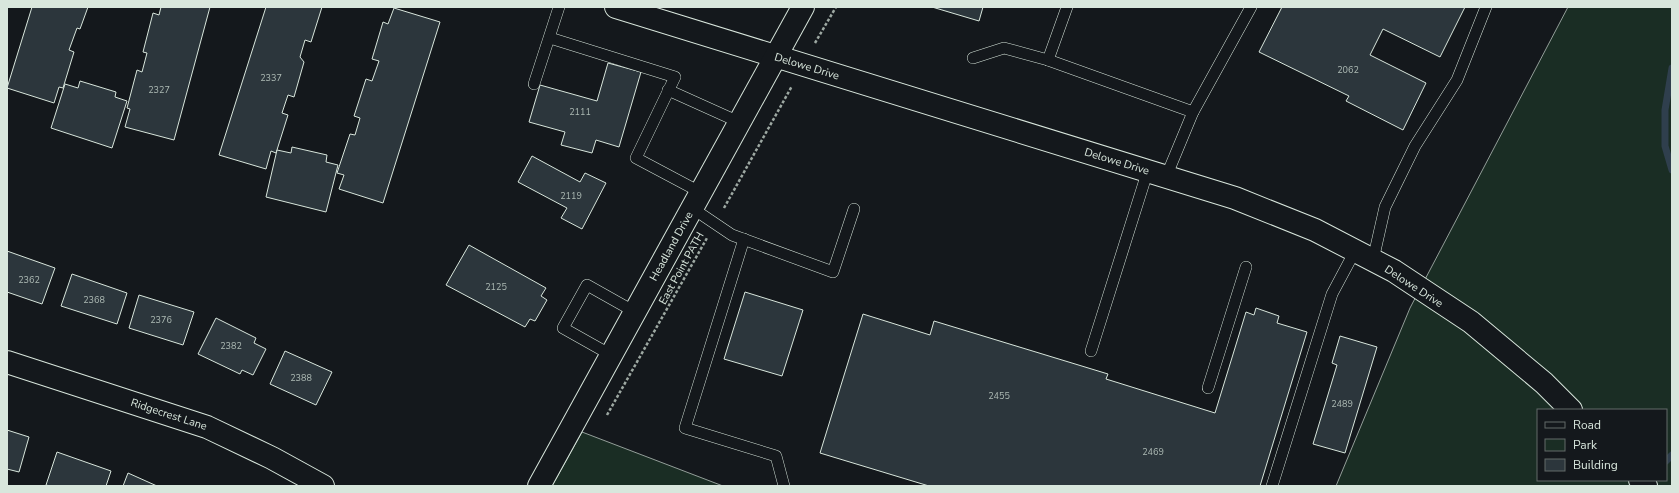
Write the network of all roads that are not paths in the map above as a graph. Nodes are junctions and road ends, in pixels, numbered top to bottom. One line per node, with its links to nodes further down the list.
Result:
1 (559, 7): 8 (lane)
2 (616, 7): 7 (street, Delowe Drive)
3 (803, 7): 9 (street, Headland Drive)
4 (1067, 7): 11 (lane)
5 (1251, 7): 14 (lane)
6 (1486, 7): 20 (lane)
7 (650, 12): 9 (street, Delowe Drive)
8 (550, 38): 12 (lane); 13 (lane)
9 (775, 56): 15 (street, Headland Drive); 16 (street, Delowe Drive)
10 (973, 58): 11 (lane)
11 (1048, 60): 14 (lane)
12 (534, 84)
13 (668, 90): 15 (lane); 17 (lane)
14 (1193, 112): 16 (lane)
15 (739, 122): 17 (street, Headland Drive)
16 (1157, 174): 20 (street, Delowe Drive); 23 (lane)
17 (696, 200): 19 (lane); 22 (street, Headland Drive)
18 (854, 209): 19 (lane)
19 (744, 239): 30 (lane)
20 (1364, 256): 27 (street, Delowe Drive); 31 (lane)
21 (1246, 267): 26 (lane)
22 (635, 312): 24 (street, Headland Drive); 24 (lane)
23 (1091, 351)
24 (611, 355): 29 (street, Headland Drive)
25 (7, 362): 28 (street, Ridgecrest Lane)
26 (1208, 388)
27 (1570, 409)
28 (323, 486)
29 (539, 486)
30 (784, 486)
31 (1272, 486)

